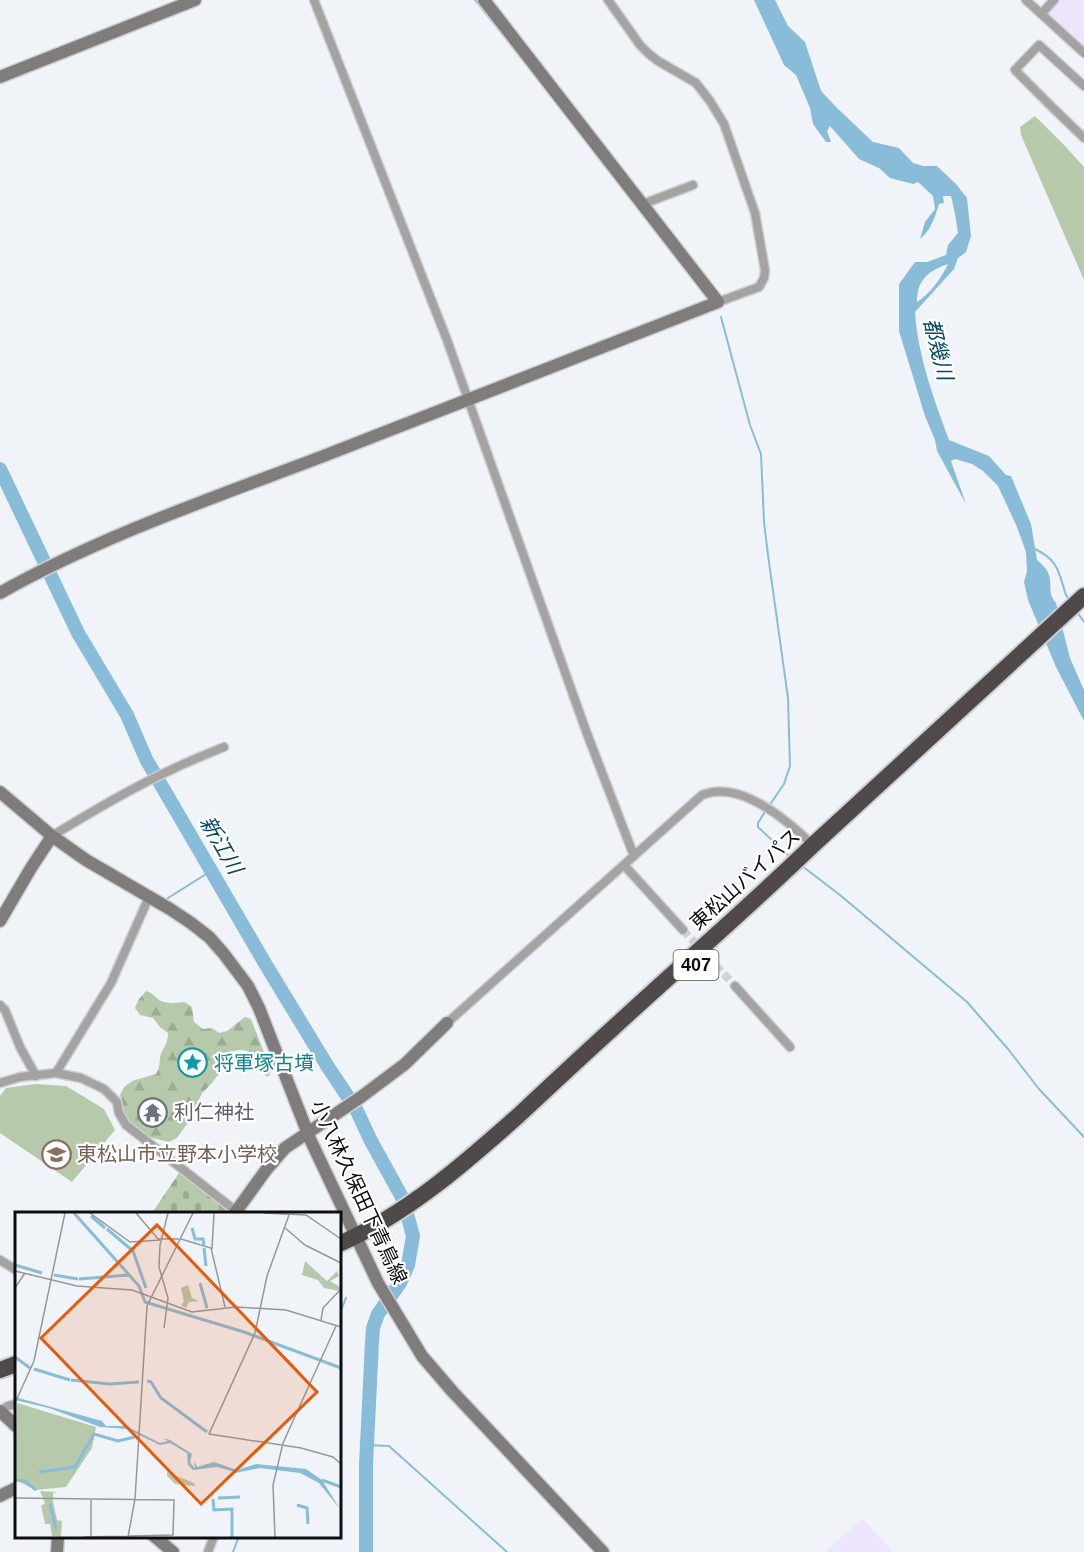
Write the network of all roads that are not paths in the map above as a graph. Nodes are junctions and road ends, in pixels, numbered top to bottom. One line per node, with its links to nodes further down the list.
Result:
1 (195, 0): 9 (street)
2 (314, 0): 15 (street)
3 (484, 0): 13 (street)
4 (608, 0): 14 (street)
5 (1026, 0): 7 (street)
6 (1054, 0): 7 (street)
7 (1041, 14): 8 (street)
8 (1084, 53)
9 (0, 77)
10 (1084, 86): 11 (street)
11 (1084, 138)
12 (693, 185): 13 (street)
13 (642, 204): 14 (street)
14 (718, 302): 15 (street)
15 (468, 400): 16 (street); 24 (street)
16 (0, 593)
17 (1084, 596): 19 (highway, 東松山バイパス / 407)
18 (1084, 609): 19 (highway, 東松山バイパス / 407)
19 (966, 711): 23 (highway, 東松山バイパス / 407); 37 (highway, 東松山バイパス / 407)
20 (224, 747): 22 (street)
21 (0, 792): 22 (street, 小八林久保田下青鳥線)
22 (52, 836): 26 (street, 小八林久保田下青鳥線); 27 (street)
23 (813, 845): 24 (street); 37 (highway, 東松山バイパス / 407)
24 (634, 856): 25 (street)
25 (624, 865): 28 (street); 31 (street)
26 (149, 897): 33 (street); 36 (street, 小八林久保田下青鳥線)
27 (0, 921)
28 (683, 930)
29 (735, 986): 32 (street)
30 (0, 1005): 34 (street)
31 (447, 1023): 36 (street)
32 (790, 1047)
33 (56, 1073): 34 (street); 38 (street)
34 (36, 1076): 35 (street)
35 (0, 1083)
36 (307, 1132): 38 (street); 39 (street, 小八林久保田下青鳥線)
37 (419, 1203): 39 (highway, 東松山バイパス / 407)
38 (236, 1212)
39 (358, 1240): 40 (highway, 東松山バイパス / 407); 41 (highway, 東松山バイパス / 407); 59 (street, 小八林久保田下青鳥線)
40 (340, 1244)
41 (340, 1254)
42 (0, 1260): 43 (street)
43 (15, 1269)
44 (15, 1353): 45 (highway)
45 (0, 1358)
46 (15, 1364): 47 (highway)
47 (0, 1370)
48 (15, 1404): 49 (street)
49 (0, 1411): 50 (street)
50 (15, 1425)
51 (15, 1488): 52 (street)
52 (0, 1496)
53 (58, 1537): 56 (street)
54 (155, 1537): 57 (street)
55 (214, 1537): 58 (street)
56 (57, 1552)
57 (173, 1552)
58 (208, 1552)
59 (603, 1552)

